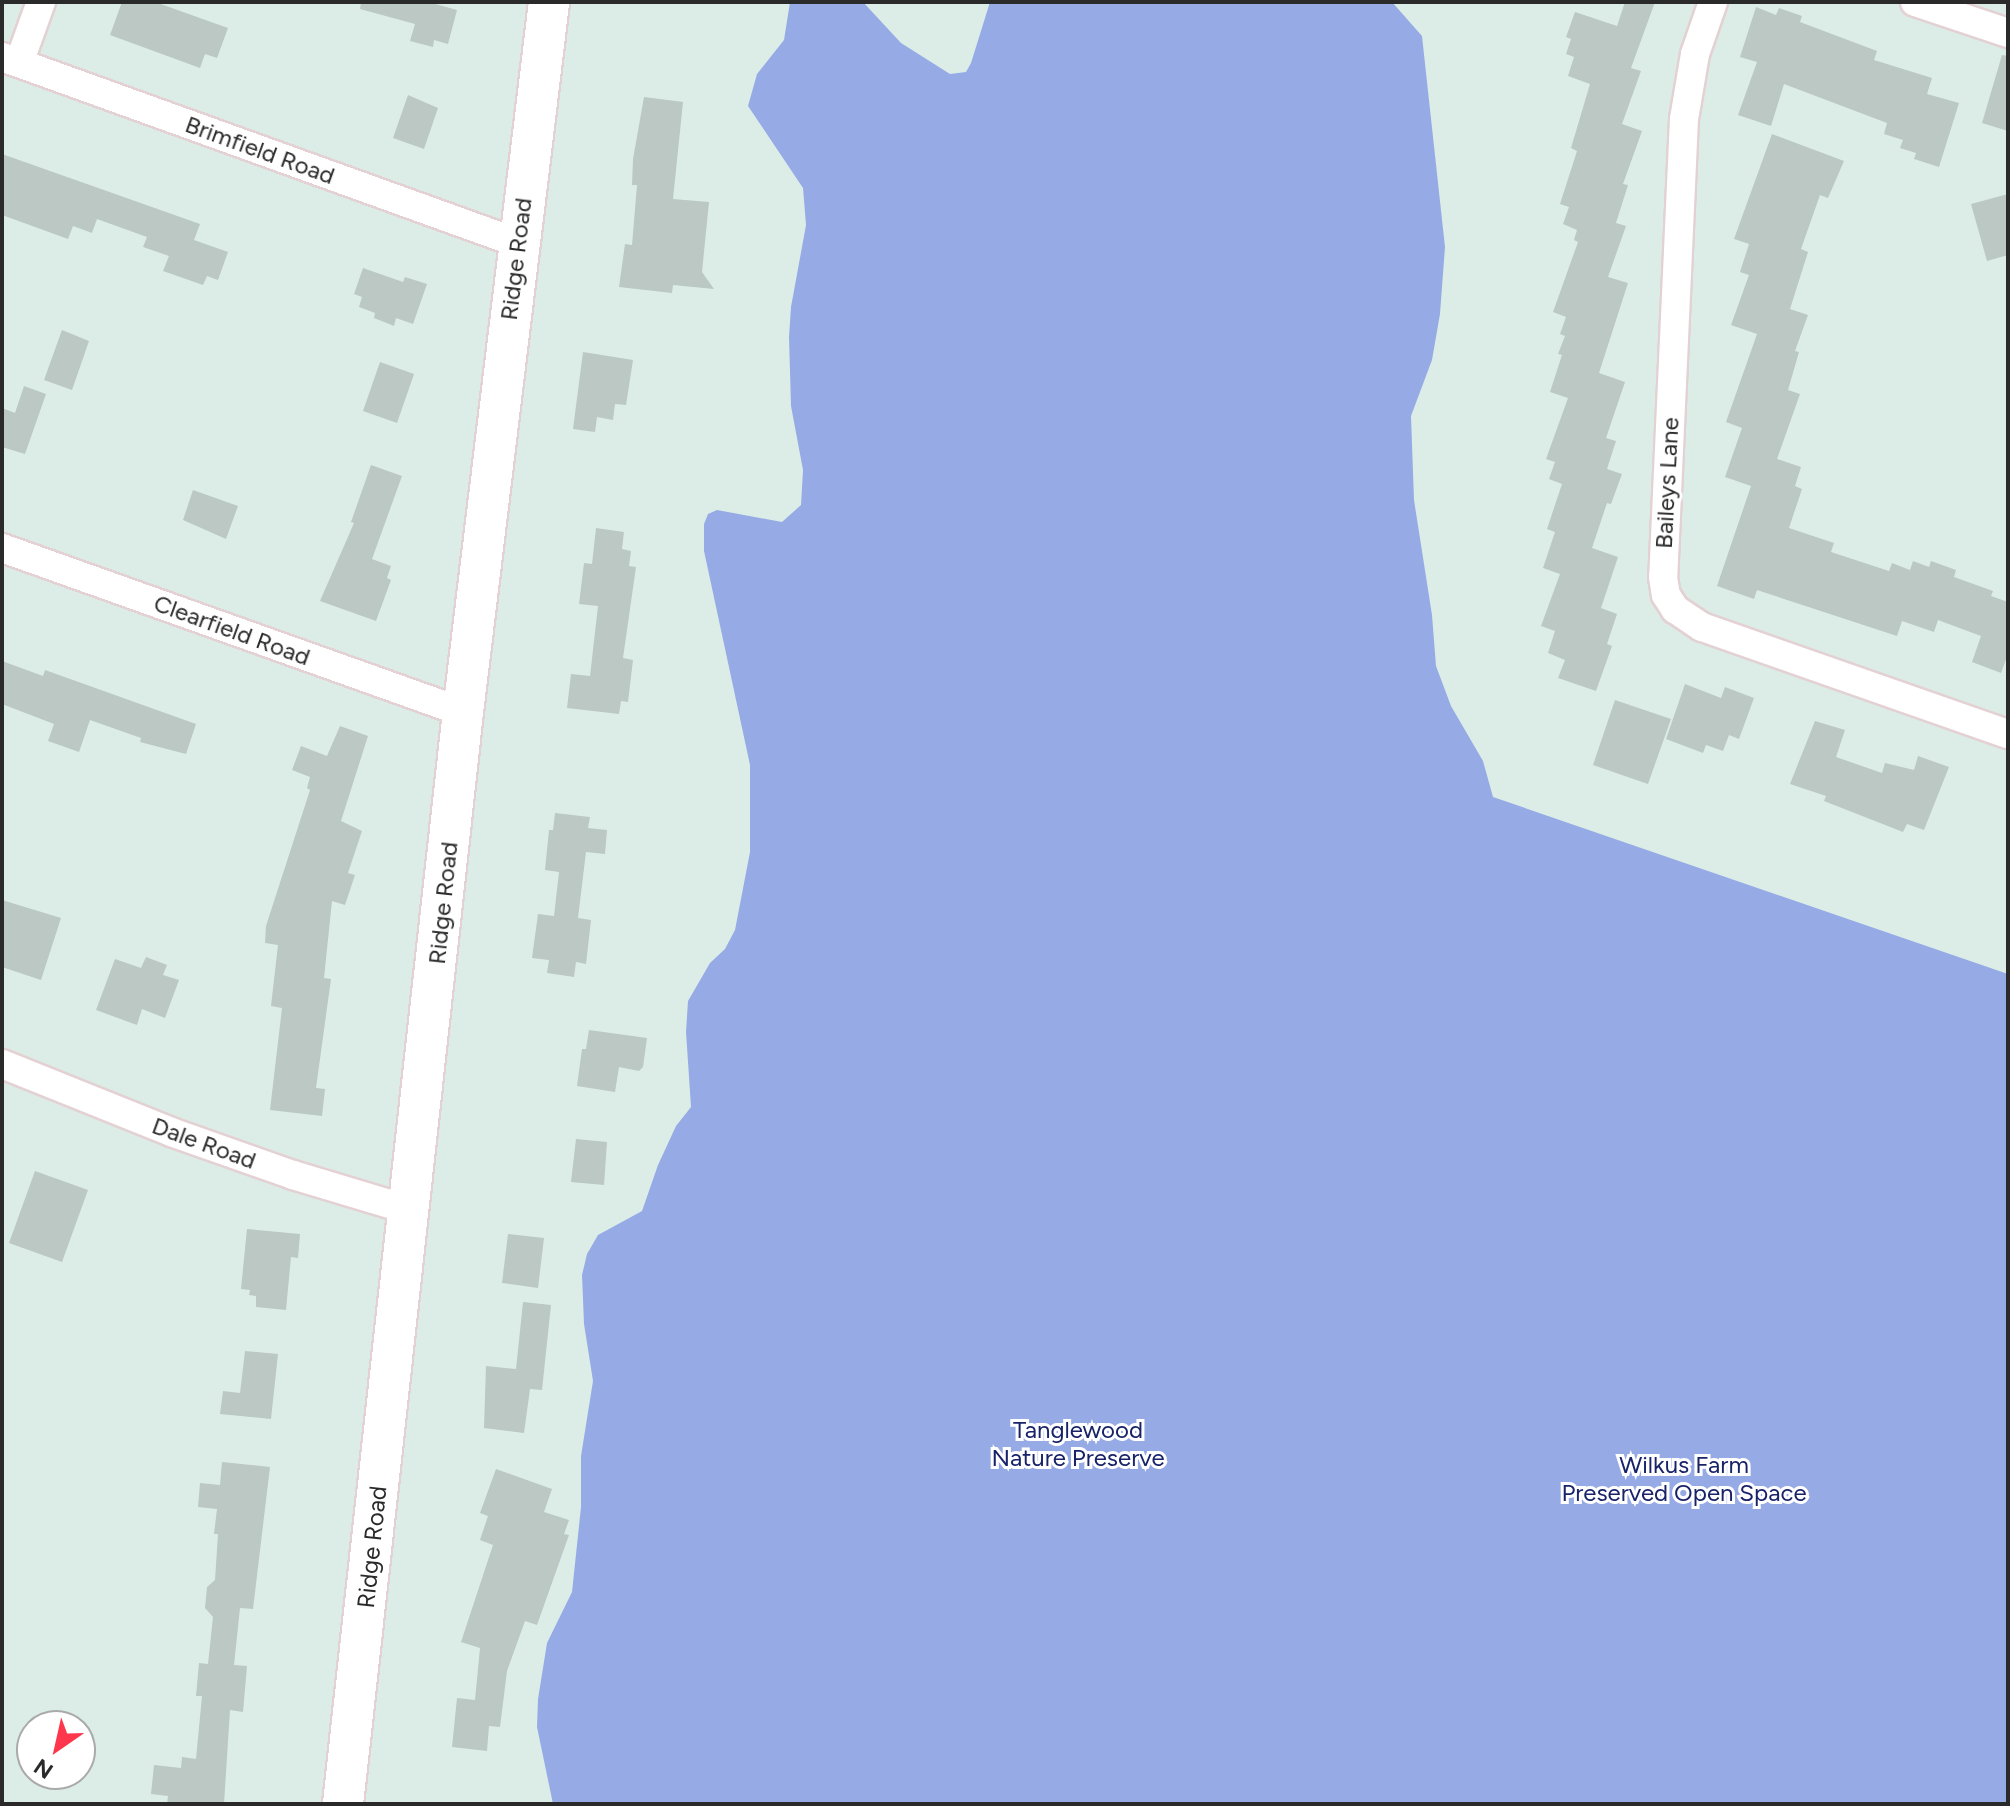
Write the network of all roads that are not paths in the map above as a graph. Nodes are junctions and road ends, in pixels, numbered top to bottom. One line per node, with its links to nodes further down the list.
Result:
1 (41, 2): 6 (street)
2 (549, 2): 7 (street, Ridge Road)
3 (1713, 2): 10 (street, Baileys Lane)
4 (1915, 2): 5 (street)
5 (2008, 33)
6 (11, 60): 7 (street, Brimfield Road)
7 (518, 243): 9 (street, Ridge Road)
8 (2, 548): 9 (street, Clearfield Road)
9 (463, 712): 12 (street, Ridge Road)
10 (2008, 734)
11 (2, 1064): 12 (street, Dale Road)
12 (410, 1210): 13 (street, Ridge Road)
13 (343, 1804)

